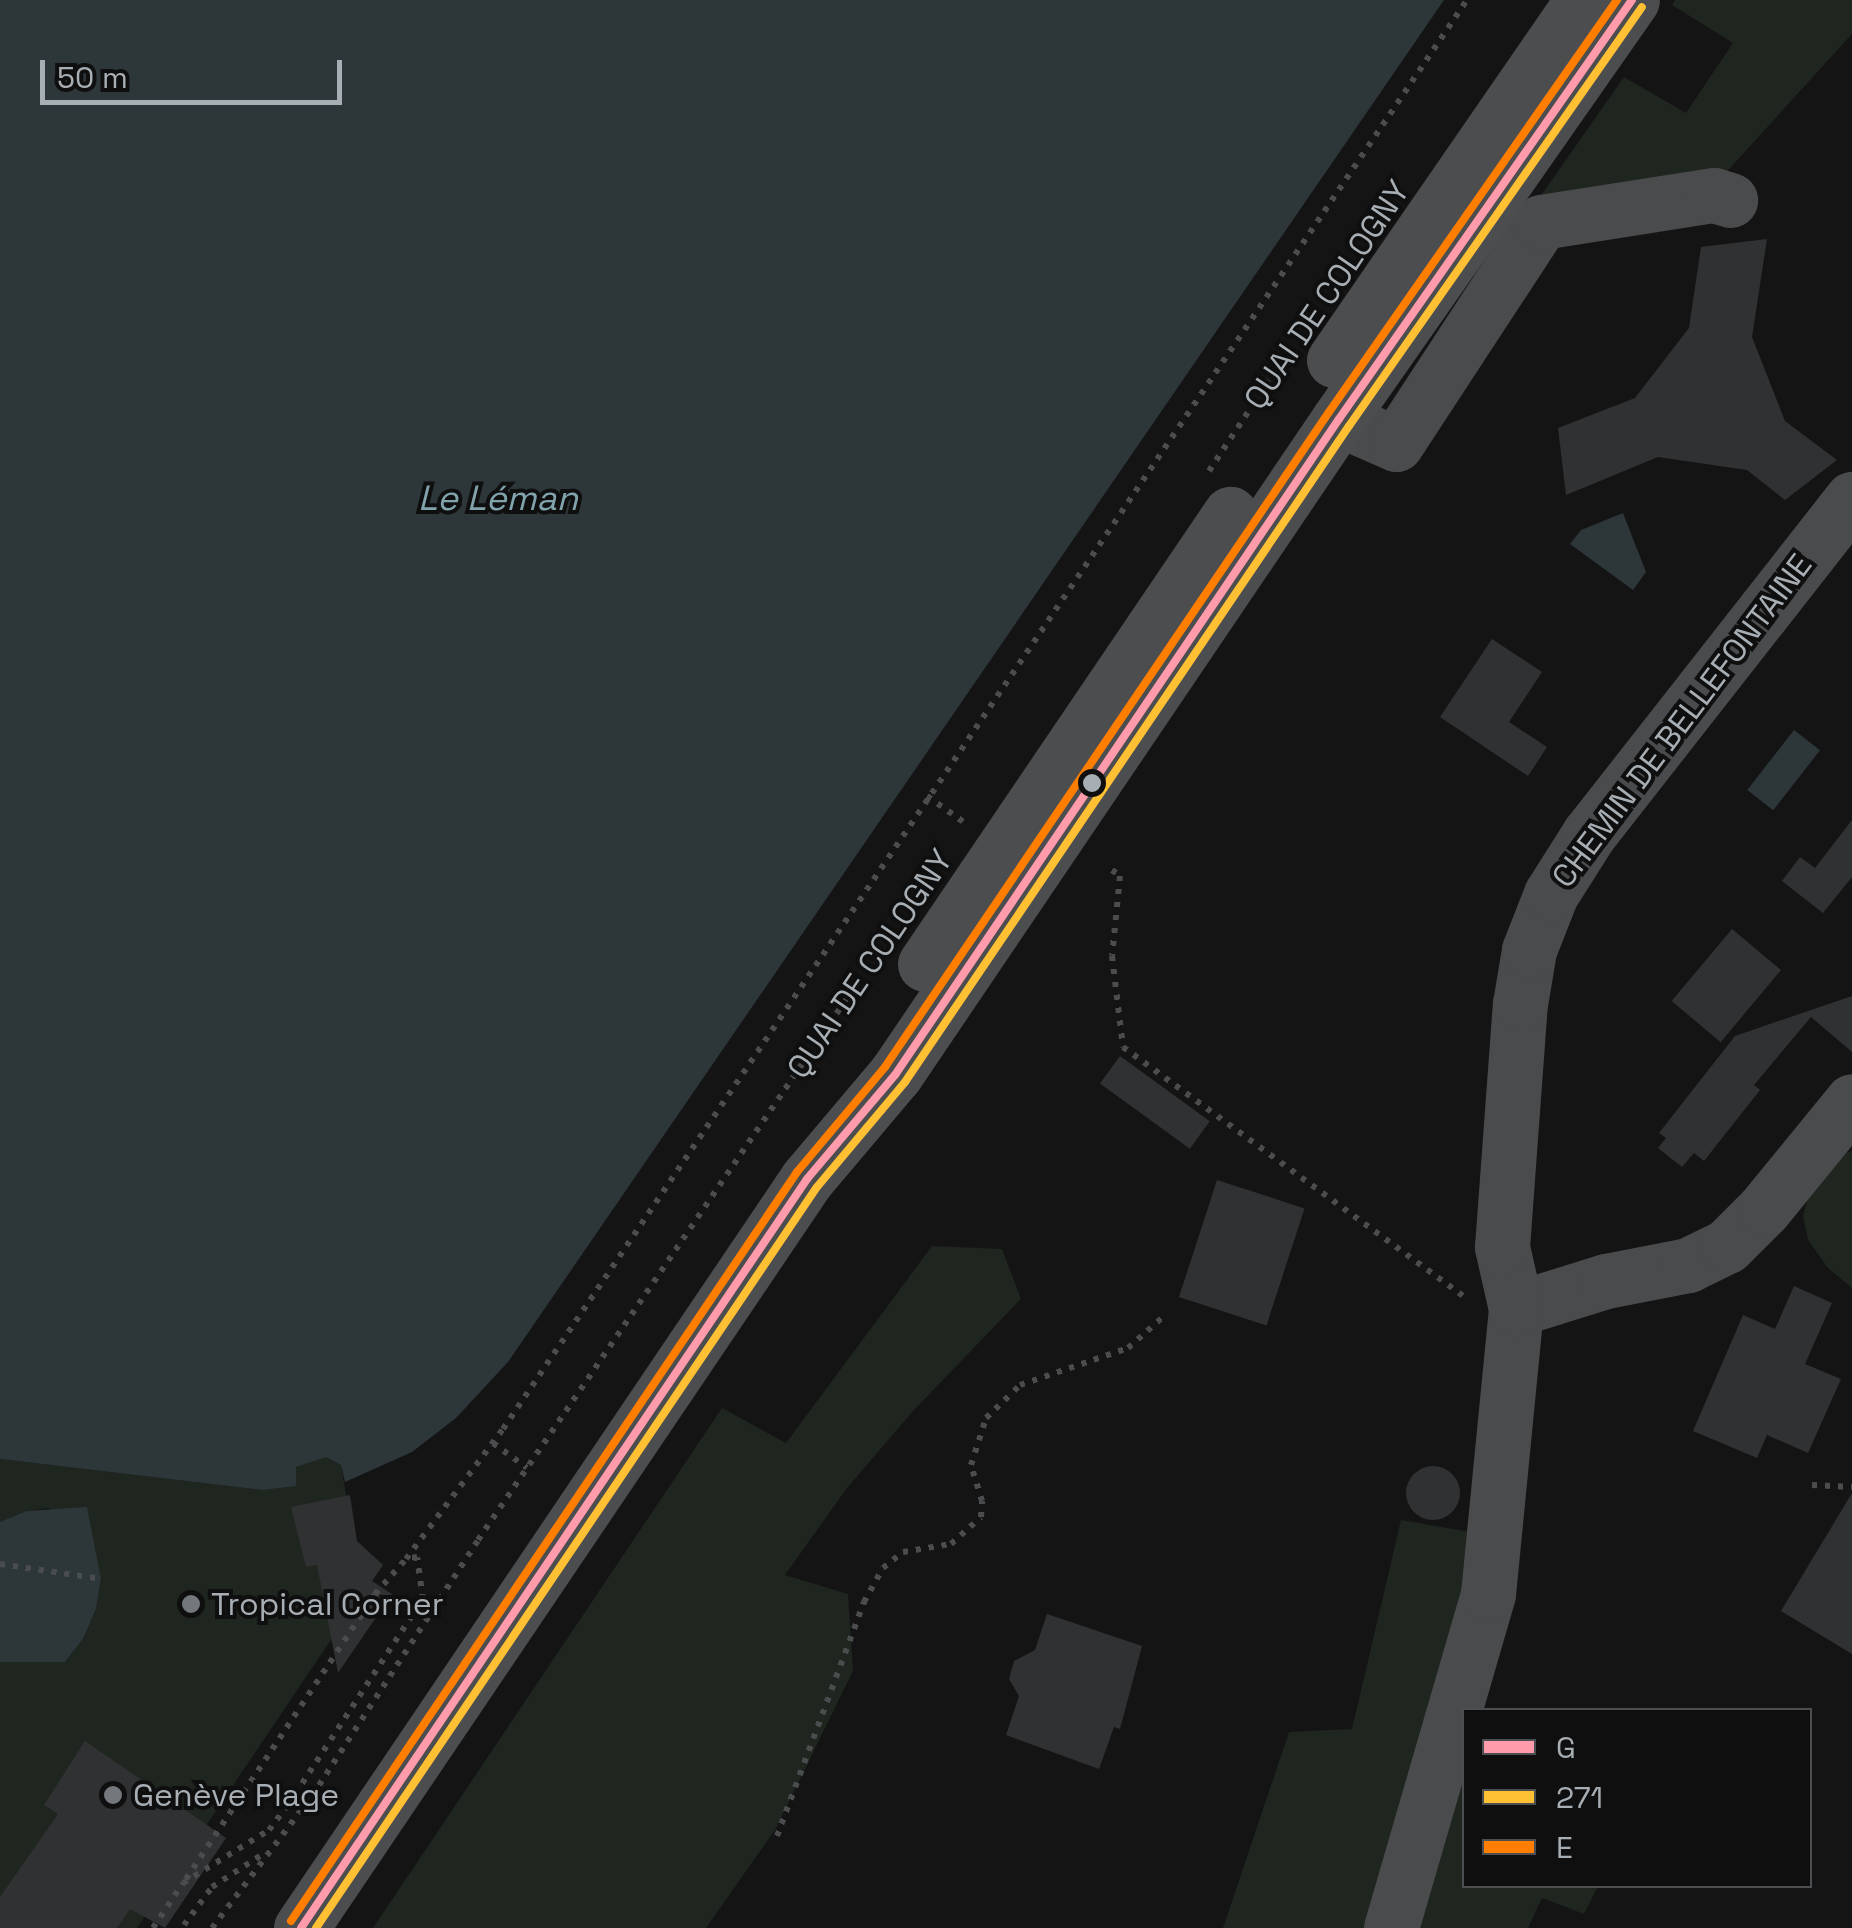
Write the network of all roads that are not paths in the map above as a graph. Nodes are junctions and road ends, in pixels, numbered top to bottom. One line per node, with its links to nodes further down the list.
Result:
1 (1582, 0): 6 (main road, QUAI DE COLOGNY)
2 (1632, 0): 4 (main road, QUAI DE COLOGNY)
3 (1730, 200): 4 (street)
4 (1339, 418): 6 (main road, QUAI DE COLOGNY)
5 (1852, 499): 8 (street, CHEMIN DE BELLEFONTAINE)
6 (972, 928): 9 (main road, QUAI DE COLOGNY)
7 (1852, 1101): 8 (street)
8 (1516, 1309): 10 (street, CHEMIN DE BELLEFONTAINE)
9 (300, 1928)
10 (1392, 1928)

